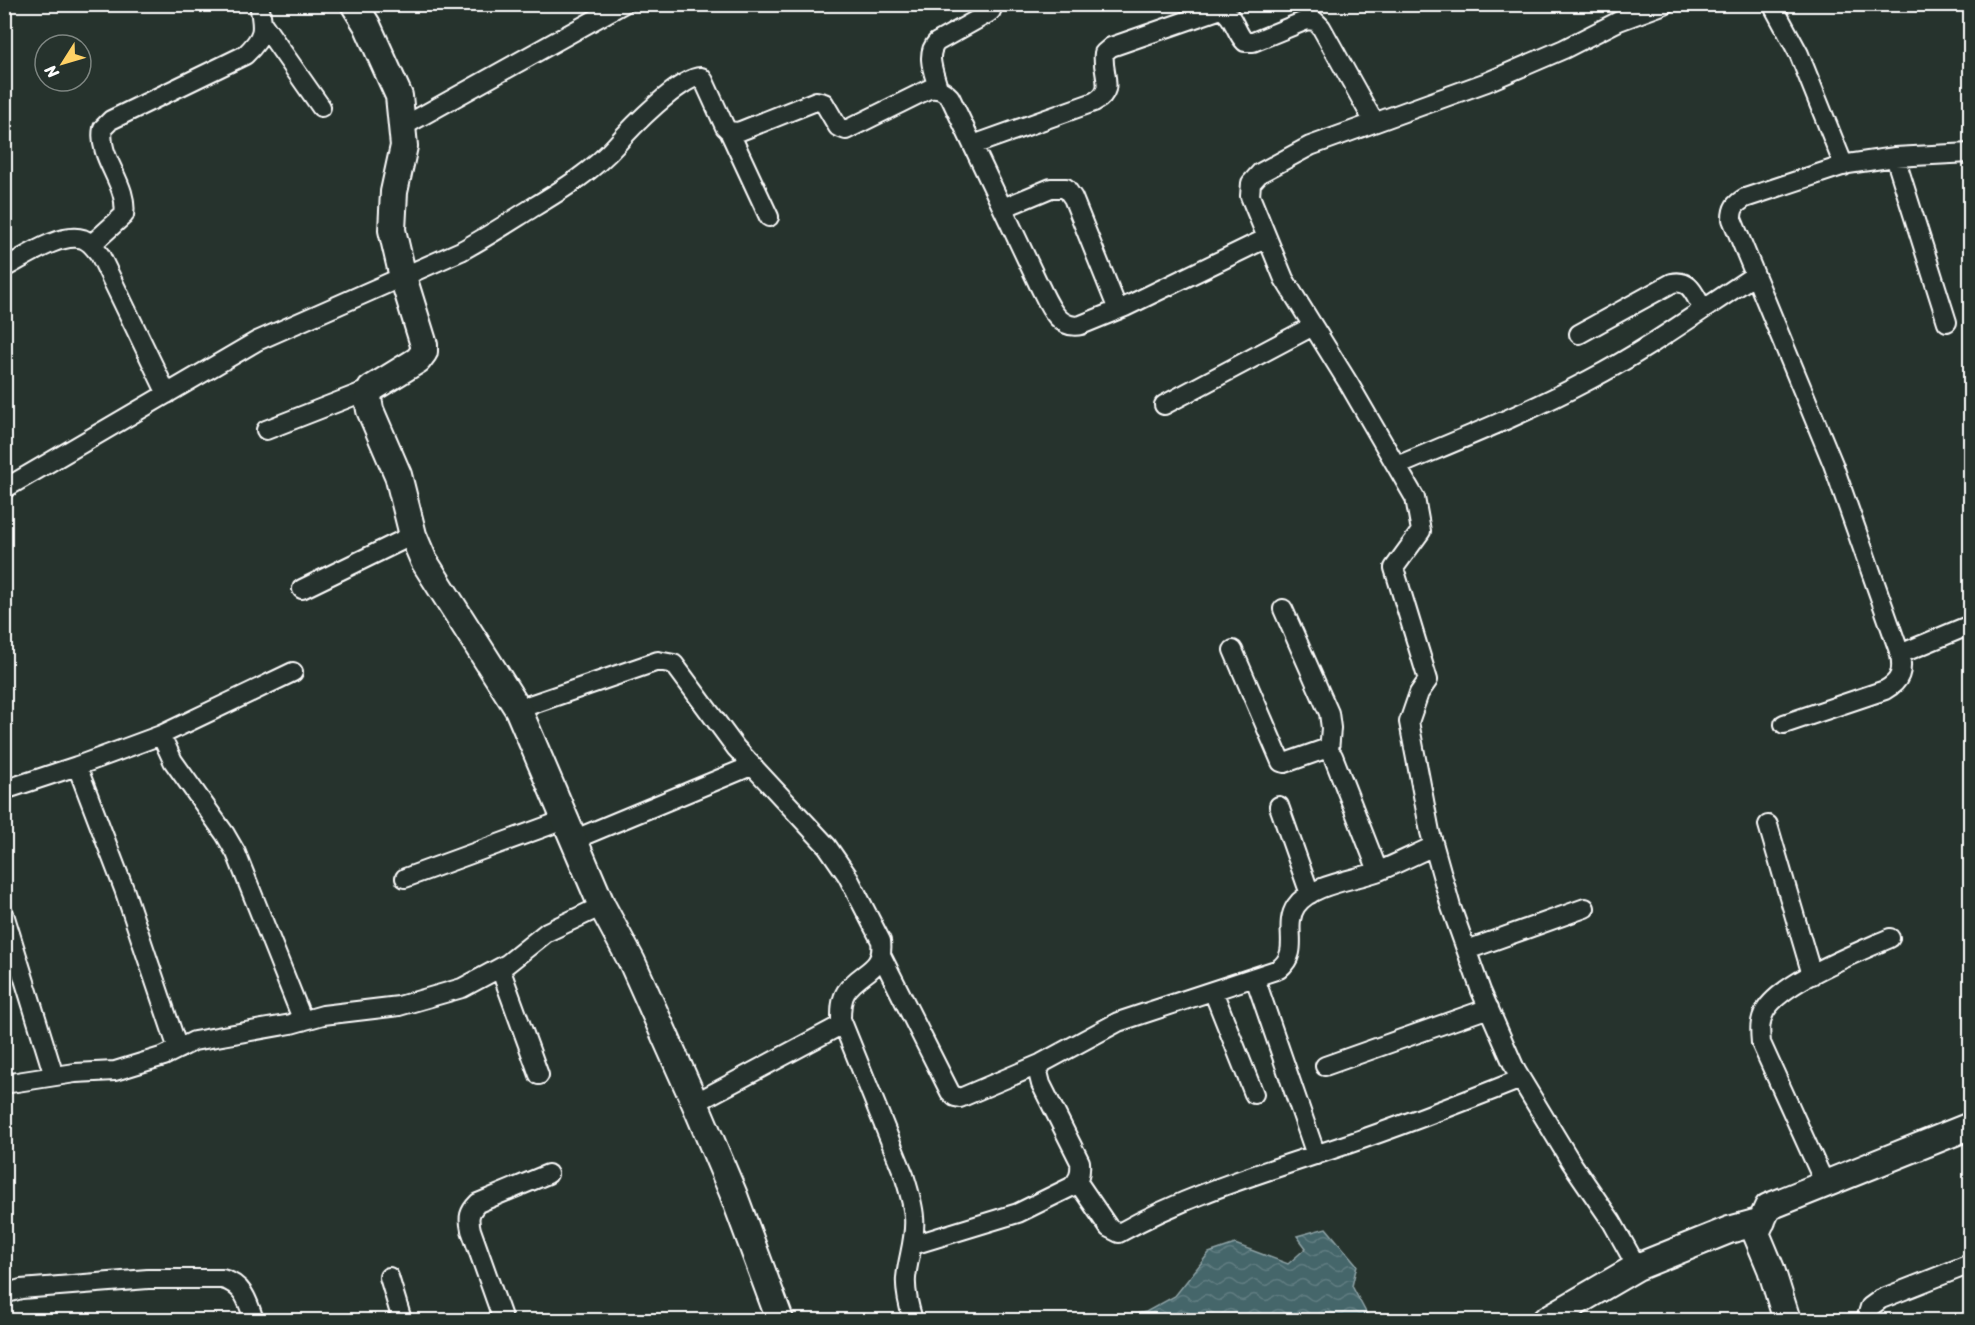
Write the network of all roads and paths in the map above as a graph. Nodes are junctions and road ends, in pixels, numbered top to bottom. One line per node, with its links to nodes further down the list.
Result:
1 (259, 4): 9 (street)
2 (354, 4): 13 (street)
3 (623, 4): 13 (street)
4 (993, 4): 10 (street)
5 (1665, 4): 7 (street)
6 (1772, 4): 18 (street)
7 (1645, 8): 12 (street)
8 (1304, 12): 12 (street); 15 (street)
9 (263, 24): 11 (street); 22 (street)
10 (938, 88): 14 (street); 15 (street)
11 (321, 107)
12 (1374, 123): 21 (street)
13 (402, 127): 25 (street)
14 (729, 131): 20 (street); 25 (street)
15 (973, 145): 19 (street)
16 (1971, 153): 17 (street)
17 (1895, 157): 18 (street); 28 (street)
18 (1844, 165): 24 (street)
19 (1003, 208): 27 (street); 27 (street)
20 (769, 217)
21 (1267, 238): 27 (street); 29 (street)
22 (92, 244): 23 (street); 32 (street)
23 (4, 268)
24 (1755, 275): 26 (street); 42 (street)
25 (403, 277): 31 (street); 32 (street)
26 (1703, 309): 30 (street); 35 (street)
27 (1118, 310)
28 (1947, 322)
29 (1313, 326): 33 (street); 35 (street)
30 (1579, 334)
31 (371, 388): 34 (street); 37 (street)
32 (167, 394): 36 (street)
33 (1164, 405)
34 (266, 430)
35 (1397, 466): 54 (street)
36 (4, 489)
37 (414, 535): 38 (street); 44 (street)
38 (302, 589)
39 (1283, 609): 47 (street)
40 (1971, 626): 42 (street)
41 (1233, 650): 47 (street)
42 (1900, 654): 45 (street)
43 (293, 672): 46 (street)
44 (518, 709): 49 (street); 53 (street)
45 (1784, 724)
46 (162, 735): 48 (street); 69 (street)
47 (1329, 751): 55 (street)
48 (77, 766): 50 (street); 71 (street)
49 (751, 766): 53 (street); 63 (street)
50 (4, 790)
51 (1279, 806): 57 (street)
52 (1768, 825): 65 (street)
53 (569, 830): 56 (street); 58 (street)
54 (1434, 846): 55 (street); 62 (street)
55 (1377, 871): 57 (street)
56 (405, 878)
57 (1310, 894): 66 (street)
58 (603, 906): 64 (street); 79 (street)
59 (1585, 908): 62 (street)
60 (4, 914): 75 (street)
61 (1890, 938): 65 (street)
62 (1467, 950): 68 (street)
63 (881, 955): 70 (street); 72 (street)
64 (500, 968): 69 (street); 74 (street)
65 (1812, 975): 84 (street)
66 (1255, 978): 67 (street); 81 (street)
67 (1213, 991): 72 (street); 78 (street)
68 (1489, 1008): 73 (street); 76 (street)
69 (303, 1021): 71 (street)
70 (843, 1024): 79 (street); 86 (street)
71 (178, 1049): 75 (street)
72 (1040, 1064): 83 (street)
73 (1325, 1066)
74 (539, 1075)
75 (54, 1076): 77 (street)
76 (1521, 1079): 81 (street); 88 (street)
77 (4, 1084)
78 (1254, 1094)
79 (695, 1103): 94 (street)
80 (1971, 1126): 84 (street)
81 (1316, 1155): 83 (street)
82 (548, 1174): 93 (street)
83 (1077, 1181): 86 (street)
84 (1825, 1184): 85 (street)
85 (1762, 1221): 88 (street); 97 (street)
86 (913, 1245): 95 (street)
87 (1971, 1264): 98 (street)
88 (1637, 1267): 96 (street)
89 (389, 1277): 92 (street)
90 (4, 1294): 91 (street)
91 (254, 1320)
92 (402, 1320)
93 (503, 1320)
94 (780, 1320)
95 (913, 1320)
96 (1546, 1320)
97 (1787, 1320)
98 (1866, 1320)

